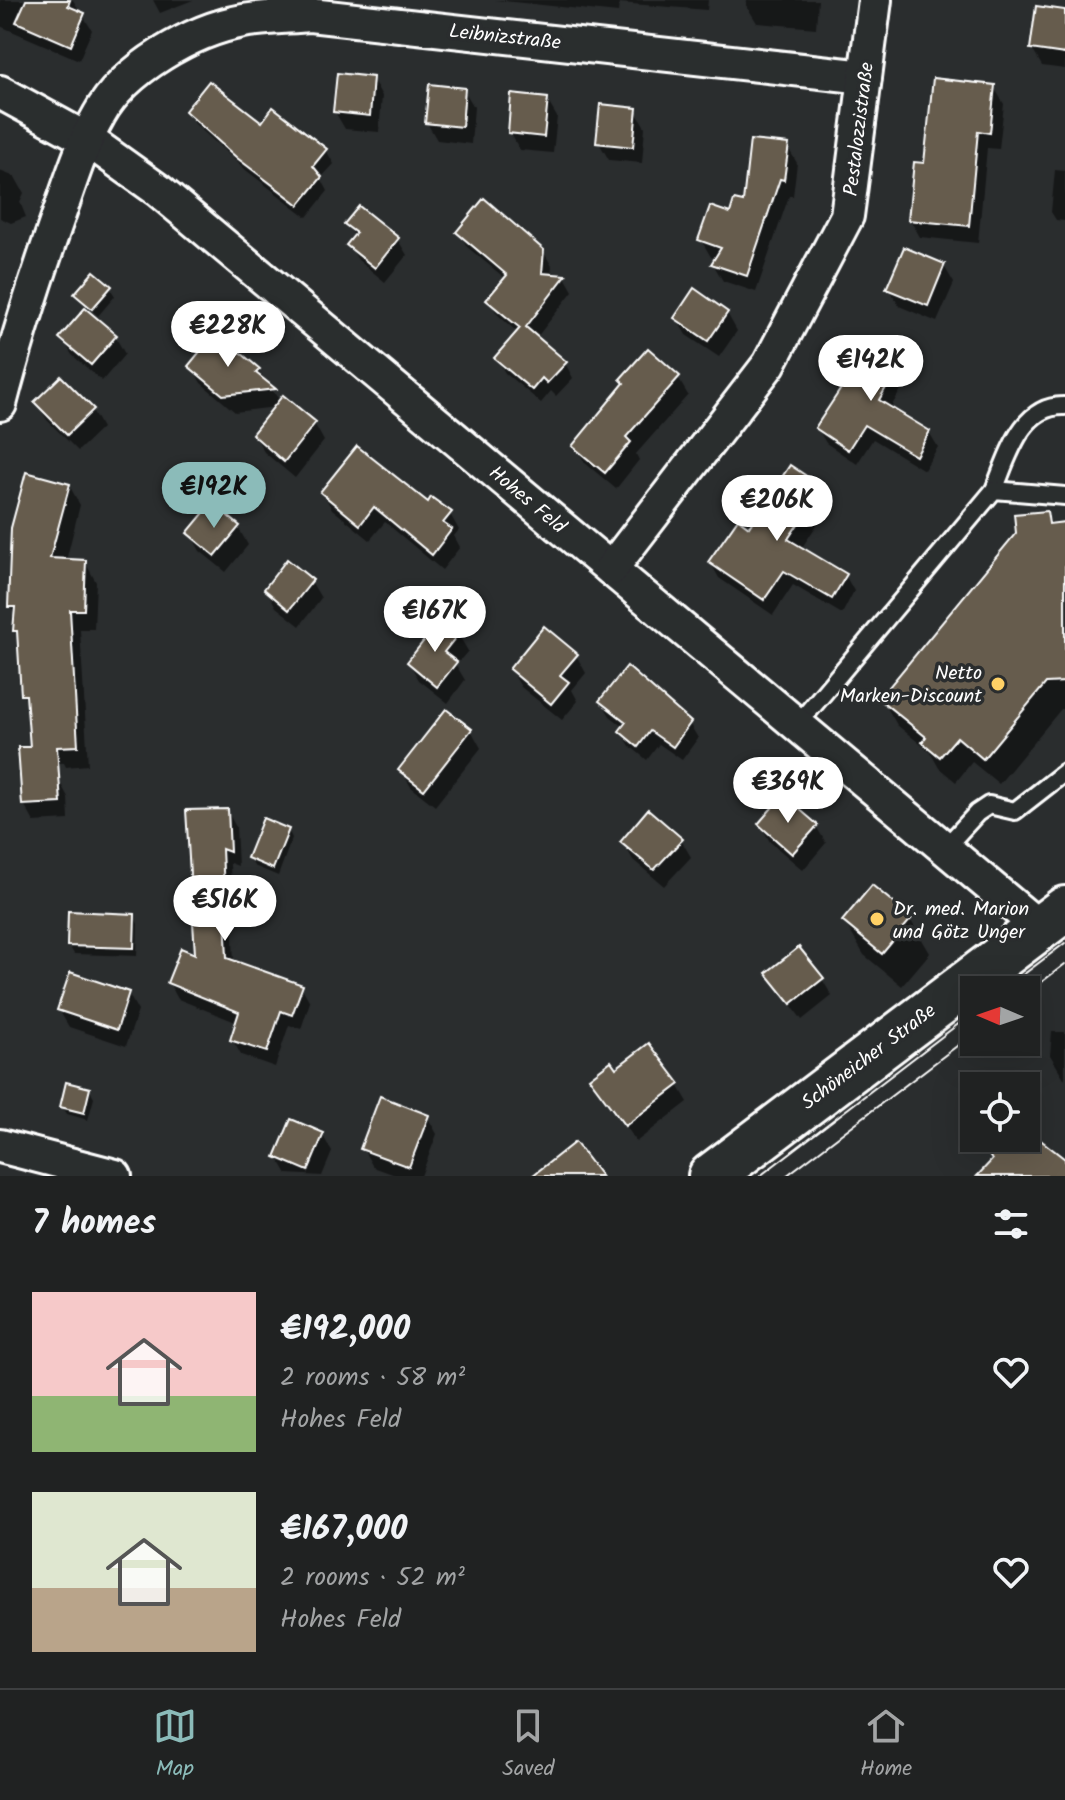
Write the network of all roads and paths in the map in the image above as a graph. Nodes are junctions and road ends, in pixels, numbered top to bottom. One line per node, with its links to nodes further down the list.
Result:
1 (875, 0): 2 (street, Pestalozzistraße)
2 (865, 77): 4 (street, Leibnizstraße); 9 (street, Pestalozzistraße)
3 (0, 92): 4 (street, Hohes Feld)
4 (88, 140): 5 (street, Leibnizstraße); 9 (street, Hohes Feld)
5 (0, 404)
6 (1065, 406): 7 (lane)
7 (994, 490): 8 (lane); 10 (lane)
8 (1065, 496)
9 (611, 569): 10 (street, Hohes Feld)
10 (797, 725): 12 (street, Hohes Feld)
11 (1065, 772): 12 (lane)
12 (944, 849): 13 (street, Hohes Feld)
13 (1057, 930): 16 (main road, Schöneicher Straße)
14 (0, 1146): 15 (street)
15 (115, 1176)
16 (711, 1176)

